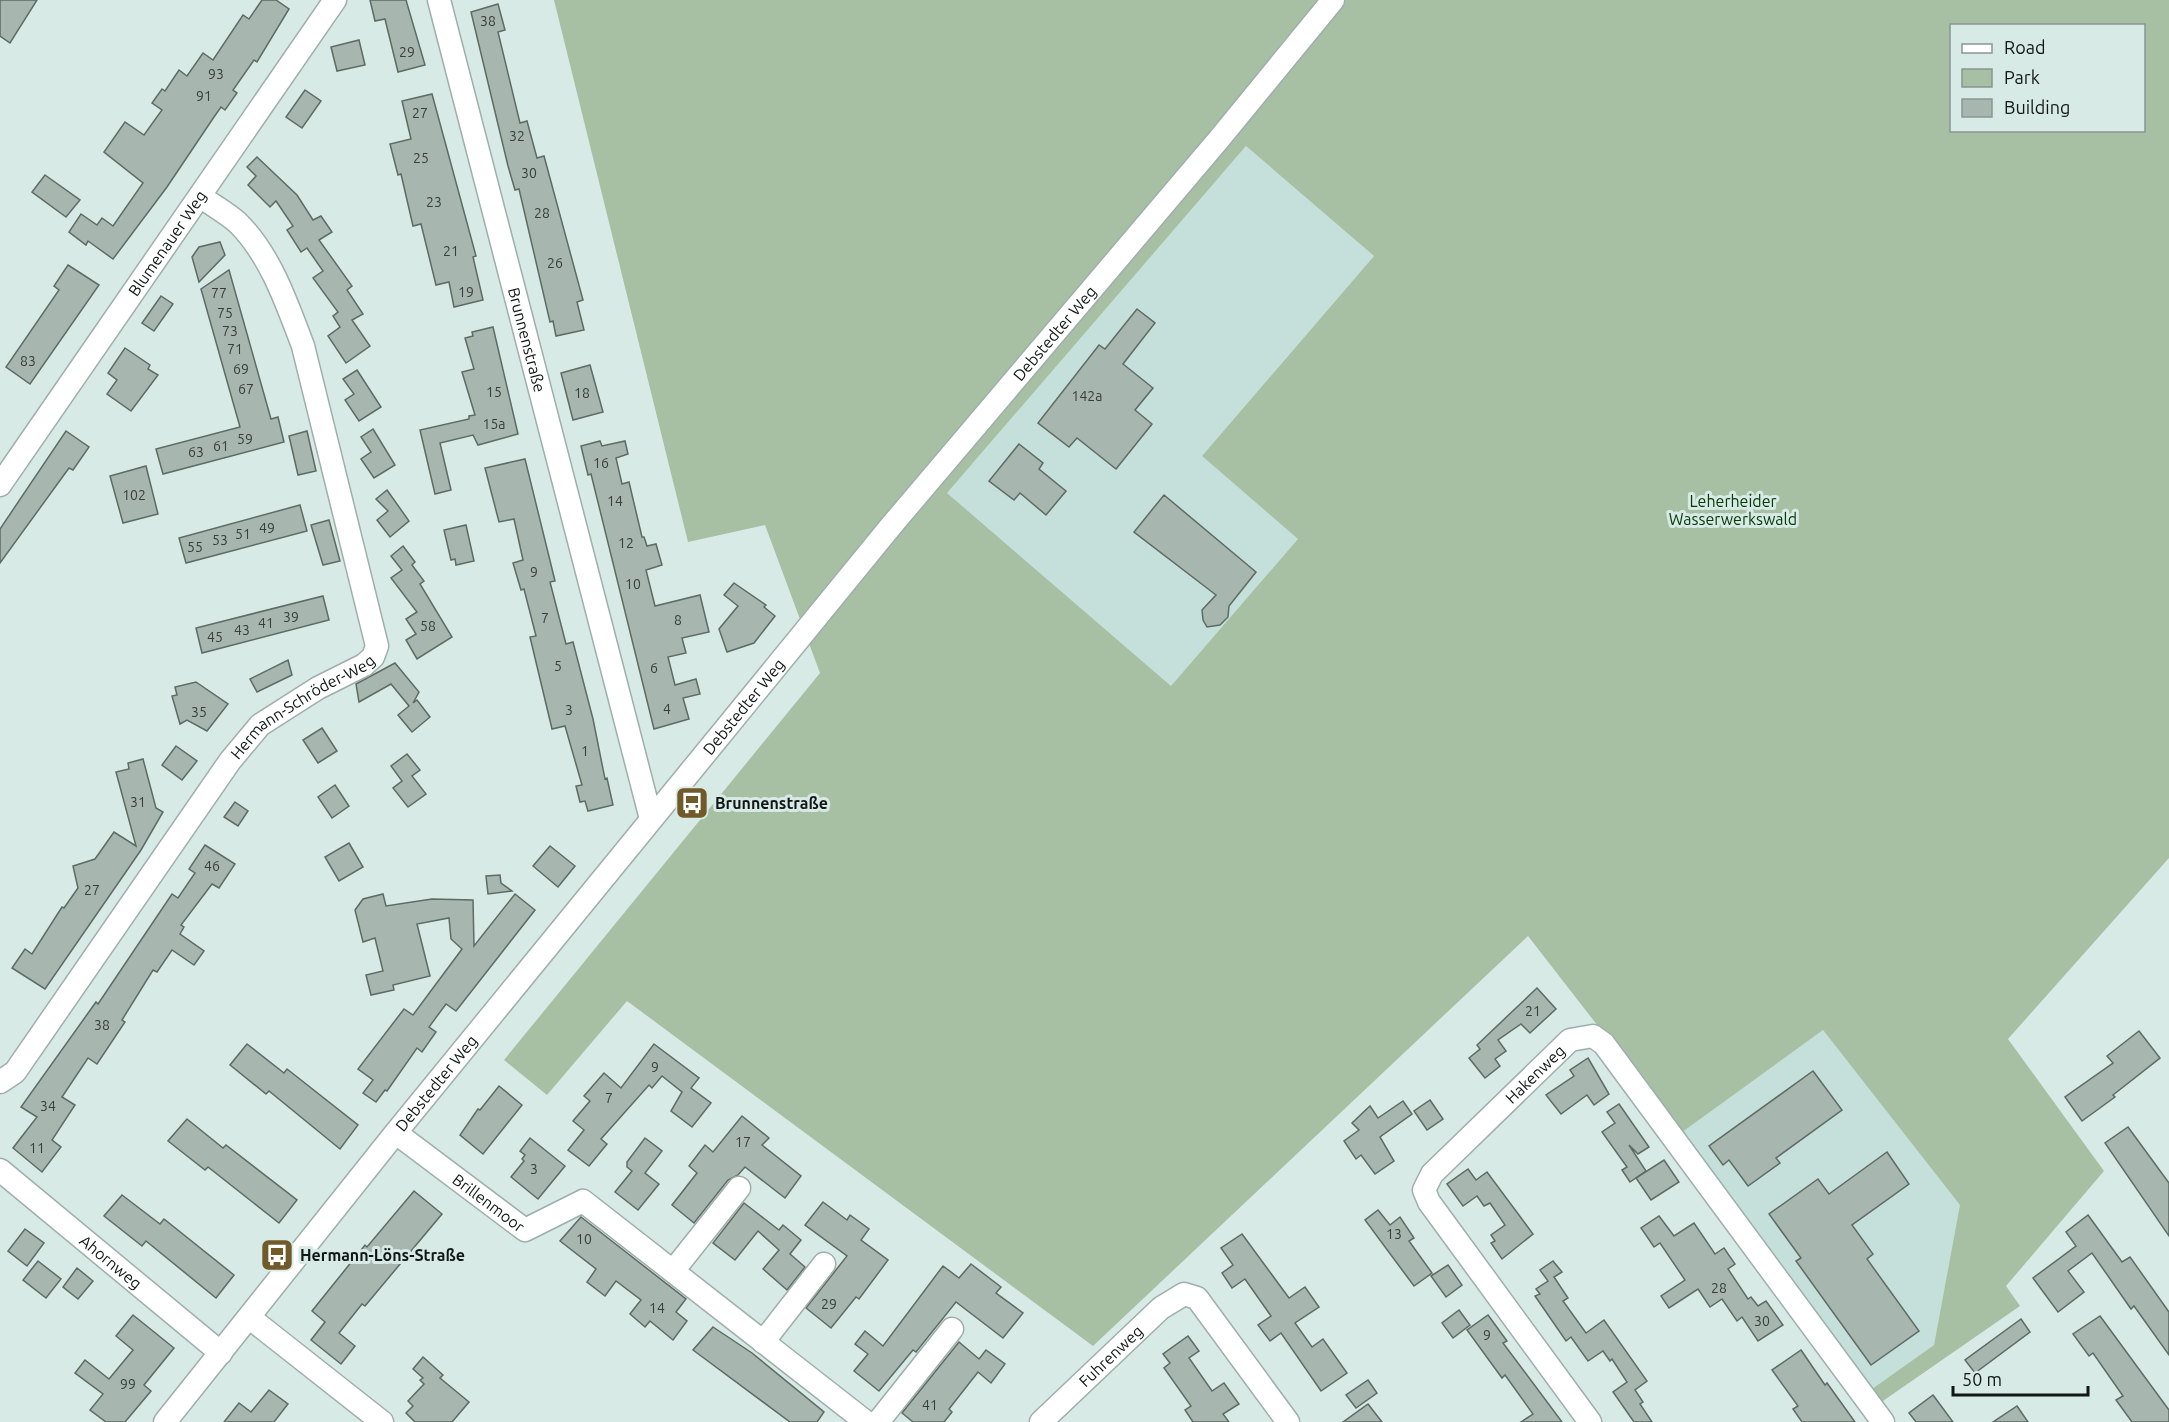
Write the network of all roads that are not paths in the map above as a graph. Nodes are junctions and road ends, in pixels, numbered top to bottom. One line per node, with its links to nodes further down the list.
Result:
1 (335, 0): 4 (street, Blumenauer Weg)
2 (439, 0): 6 (street, Brunnenstraße)
3 (1333, 0): 6 (street, Debstedter Weg)
4 (200, 196): 5 (street, Blumenauer Weg); 7 (street, Hermann-Schröder-Weg)
5 (0, 485)
6 (651, 819): 8 (street, Debstedter Weg)
7 (0, 1082)
8 (396, 1133): 12 (street, Brillenmoor); 13 (street, Debstedter Weg)
9 (0, 1170): 16 (street, Ahornweg)
10 (739, 1188): 12 (street)
11 (824, 1264): 15 (street)
12 (673, 1271): 15 (street, Brillenmoor)
13 (250, 1318): 16 (street, Debstedter Weg); 18 (street)
14 (952, 1329): 20 (street)
15 (763, 1342): 19 (street, Brillenmoor)
16 (221, 1353): 17 (street, Debstedter Weg)
17 (165, 1422)
18 (382, 1422)
19 (866, 1422)
20 (878, 1422)
21 (1041, 1422): 22 (street, Fuhrenweg)
22 (1288, 1422)
23 (1590, 1422): 24 (street, Hakenweg)
24 (1883, 1422)

